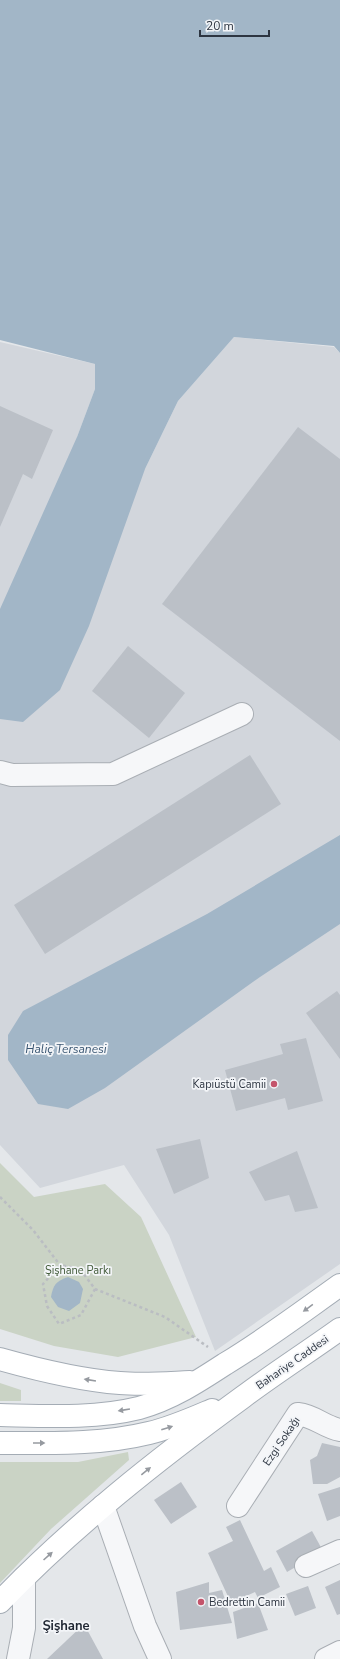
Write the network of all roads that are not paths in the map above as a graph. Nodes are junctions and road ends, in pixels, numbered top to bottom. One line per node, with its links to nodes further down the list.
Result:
1 (242, 714): 2 (street)
2 (0, 772)
3 (340, 1285): 6 (main road, one-way to 6)
4 (340, 1329): 7 (main road, Bahariye Caddesi)
5 (0, 1359): 6 (main road, one-way to 5)
6 (199, 1381): 8 (main road, one-way to 8)
7 (244, 1396): 10 (main road, one-way to 7); 11 (main road, one-way to 7)
8 (0, 1414)
9 (340, 1430): 12 (street, Ezgi Sokağı)
10 (0, 1443)
11 (103, 1506): 15 (main road, one-way to 11); 19 (street)
12 (238, 1506)
13 (340, 1551): 14 (street)
14 (306, 1566)
15 (24, 1578): 16 (main road); 18 (street)
16 (0, 1602)
17 (340, 1652): 20 (street)
18 (18, 1659)
19 (160, 1659)
20 (326, 1659)

